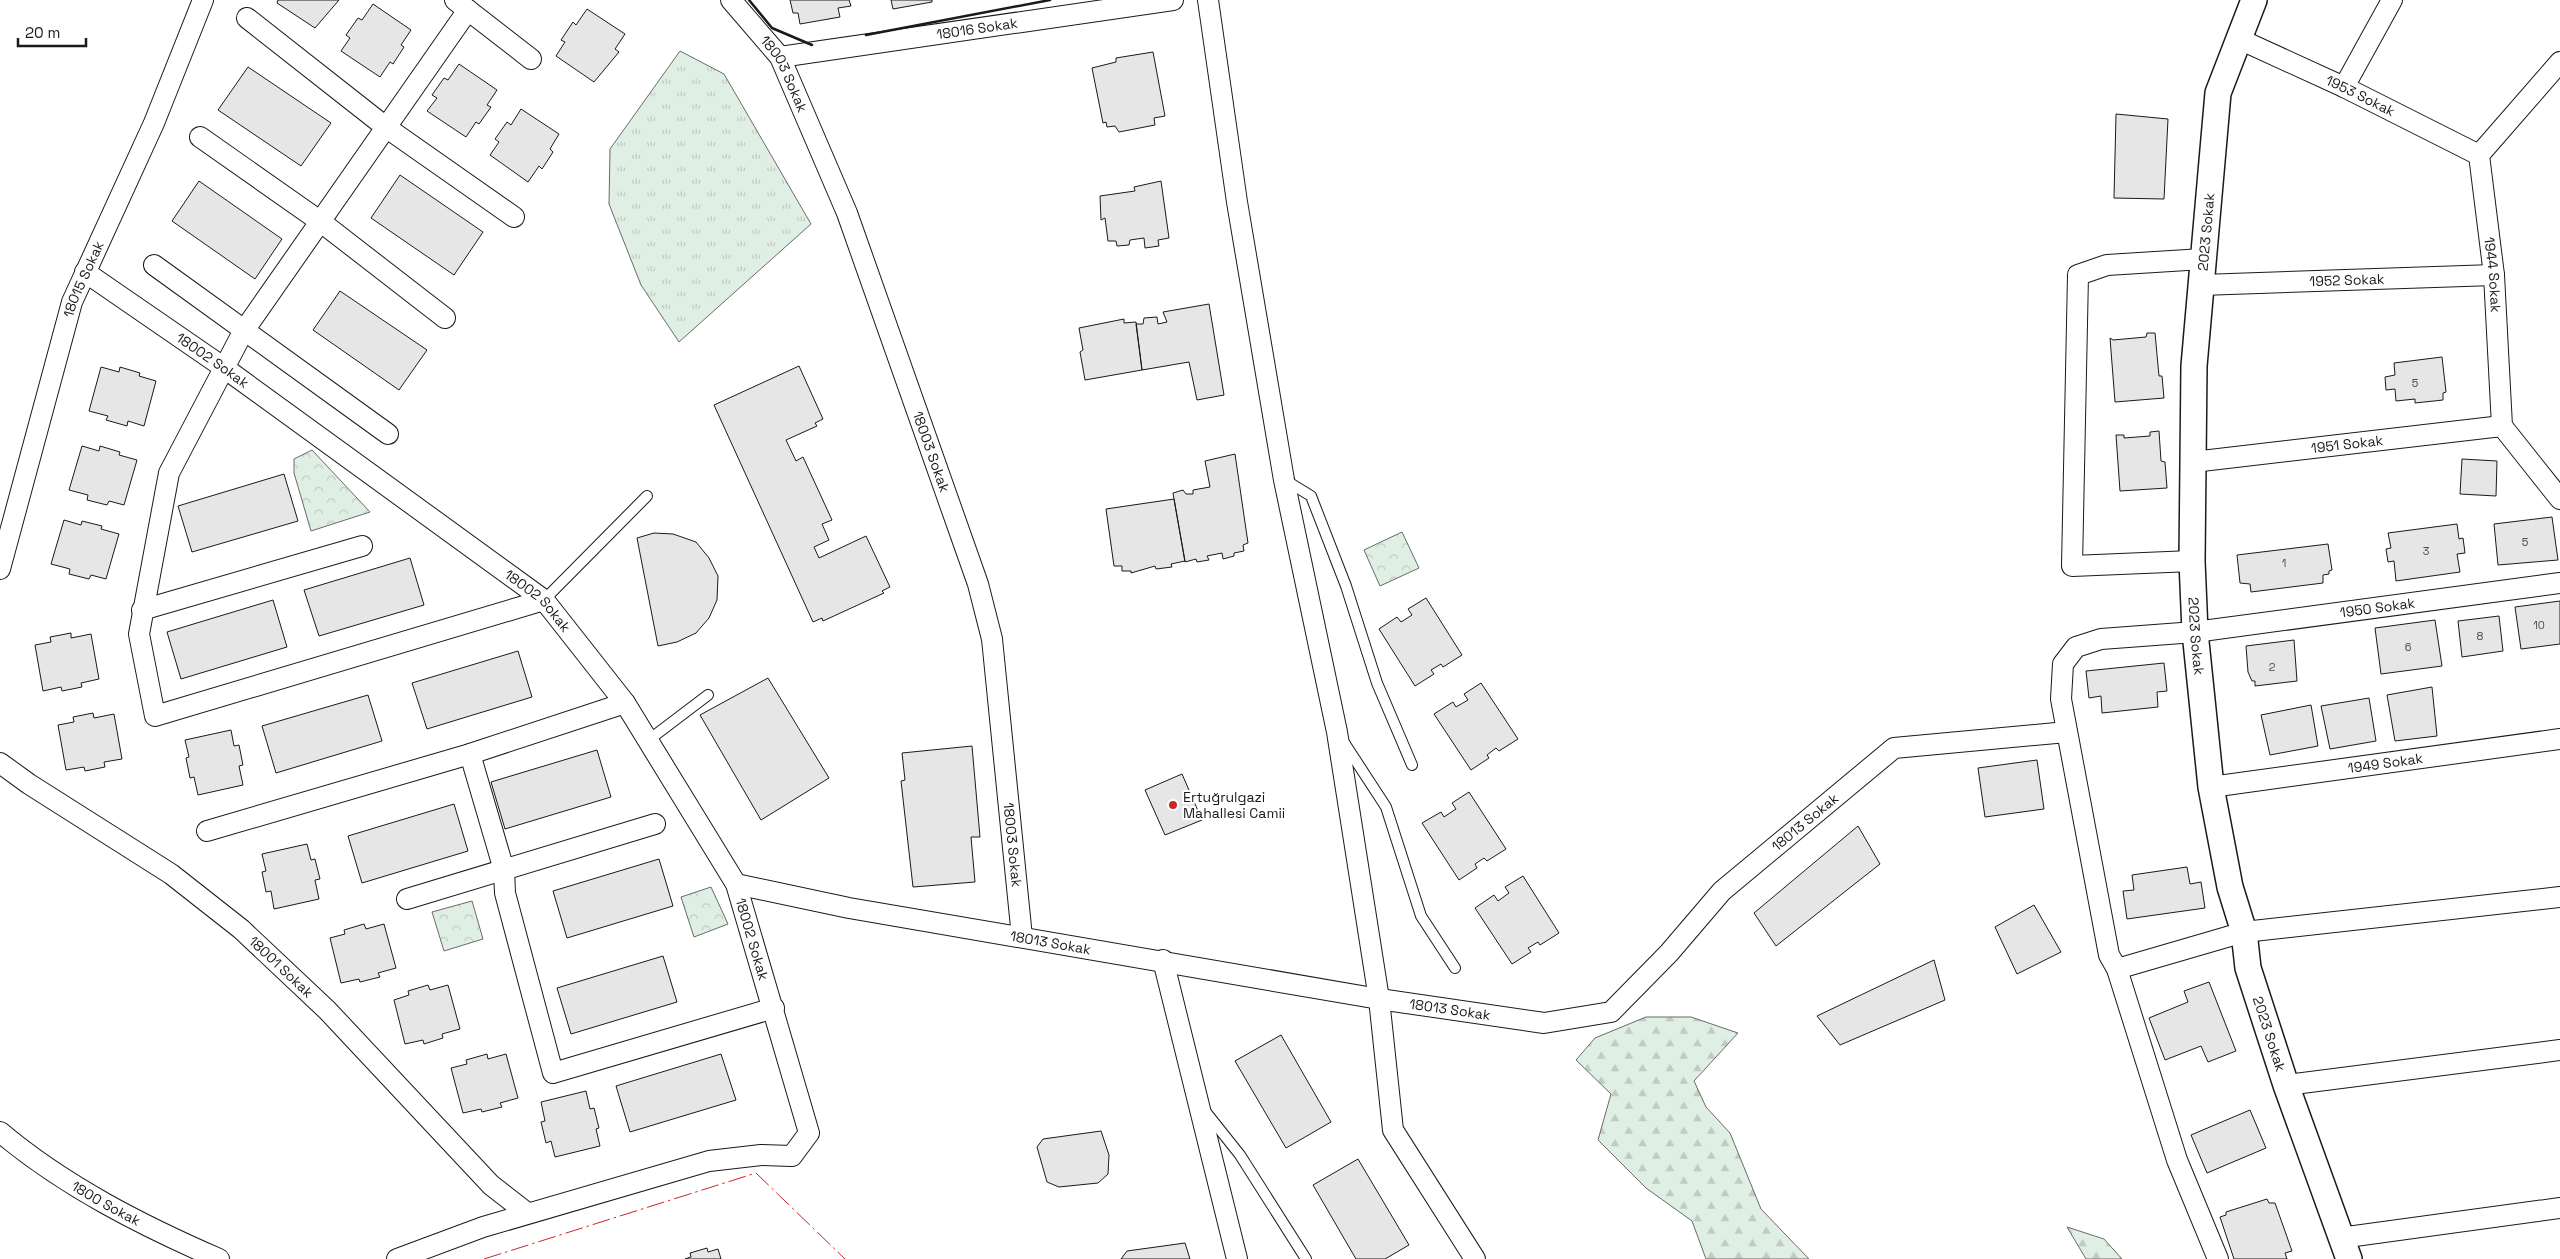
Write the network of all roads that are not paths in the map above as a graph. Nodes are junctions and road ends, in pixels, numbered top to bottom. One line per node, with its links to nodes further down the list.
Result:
1 (203, 0): 21 (street, 18015 Sokak)
2 (731, 0): 10 (street, 18003 Sokak)
3 (1173, 0): 10 (street, 18016 Sokak)
4 (1208, 0): 30 (street)
5 (2254, 0): 9 (street, 2023 Sokak)
6 (2392, 0): 13 (street)
7 (461, 5): 11 (street); 14 (street)
8 (247, 18): 14 (street)
9 (2239, 39): 13 (street, 1953 Sokak); 19 (street, 2023 Sokak)
10 (780, 58): 57 (street, 18003 Sokak)
11 (531, 59)
12 (2560, 62): 16 (street)
13 (2344, 87): 16 (street, 1953 Sokak)
14 (387, 128): 17 (street); 18 (street)
15 (200, 137): 18 (street)
16 (2479, 155): 22 (street, 1944 Sokak)
17 (514, 217)
18 (321, 222): 24 (street); 25 (street)
19 (2203, 259): 23 (street, 2023 Sokak); 34 (street)
20 (154, 265): 25 (street)
21 (85, 272): 26 (street, 18002 Sokak); 35 (street, 18015 Sokak)
22 (2494, 275): 23 (street, 1952 Sokak); 27 (street, 1944 Sokak)
23 (2201, 285): 29 (street, 2023 Sokak)
24 (445, 318)
25 (243, 332): 26 (street); 28 (street)
26 (223, 367): 37 (street, 18002 Sokak); 38 (street)
27 (2502, 426): 29 (street, 1951 Sokak); 32 (street)
28 (388, 434)
29 (2193, 462): 34 (street, 2023 Sokak)
30 (1284, 480): 42 (street); 48 (lane)
31 (647, 496): 37 (lane)
32 (2560, 499)
33 (362, 546): 38 (street)
34 (2192, 562): 39 (street, 2023 Sokak)
35 (0, 569)
36 (2560, 583): 39 (street, 1950 Sokak)
37 (544, 600): 38 (street); 41 (street, 18002 Sokak)
38 (142, 610)
39 (2195, 632): 43 (street, 1950 Sokak); 49 (street, 2023 Sokak)
40 (708, 695): 44 (lane)
41 (625, 702): 44 (street, 18002 Sokak); 46 (street)
42 (1337, 732): 59 (lane); 61 (street)
43 (2067, 732): 60 (street, 1950 Sokak); 61 (street, 18013 Sokak)
44 (650, 739): 53 (street, 18002 Sokak)
45 (2560, 739): 49 (street, 1949 Sokak)
46 (470, 754): 51 (street); 52 (street)
47 (0, 763): 68 (street, 18001 Sokak)
48 (1412, 765)
49 (2211, 787): 56 (street, 2023 Sokak)
50 (655, 824): 52 (street)
51 (207, 832)
52 (504, 870): 55 (street); 62 (street)
53 (736, 884): 57 (street, 18013 Sokak); 62 (street, 18002 Sokak)
54 (2560, 897): 56 (street)
55 (407, 899)
56 (2244, 932): 60 (street); 64 (street, 2023 Sokak)
57 (1022, 936): 58 (street, 18013 Sokak)
58 (1163, 960): 61 (street, 18013 Sokak); 65 (street)
59 (1455, 968)
60 (2117, 969): 75 (street, 1950 Sokak)
61 (1379, 999): 74 (street)
62 (774, 1008): 68 (street, 18002 Sokak)
63 (2560, 1050): 64 (street)
64 (2286, 1085): 69 (street, 2023 Sokak)
65 (1199, 1103): 72 (street); 73 (lane)
66 (0, 1132): 70 (street, 1800 Sokak)
67 (2560, 1208): 69 (street)
68 (527, 1213): 71 (street)
69 (2344, 1248)
70 (220, 1259)
71 (397, 1259)
72 (1237, 1259)
73 (1306, 1259)
74 (1474, 1259)
75 (2218, 1259)

